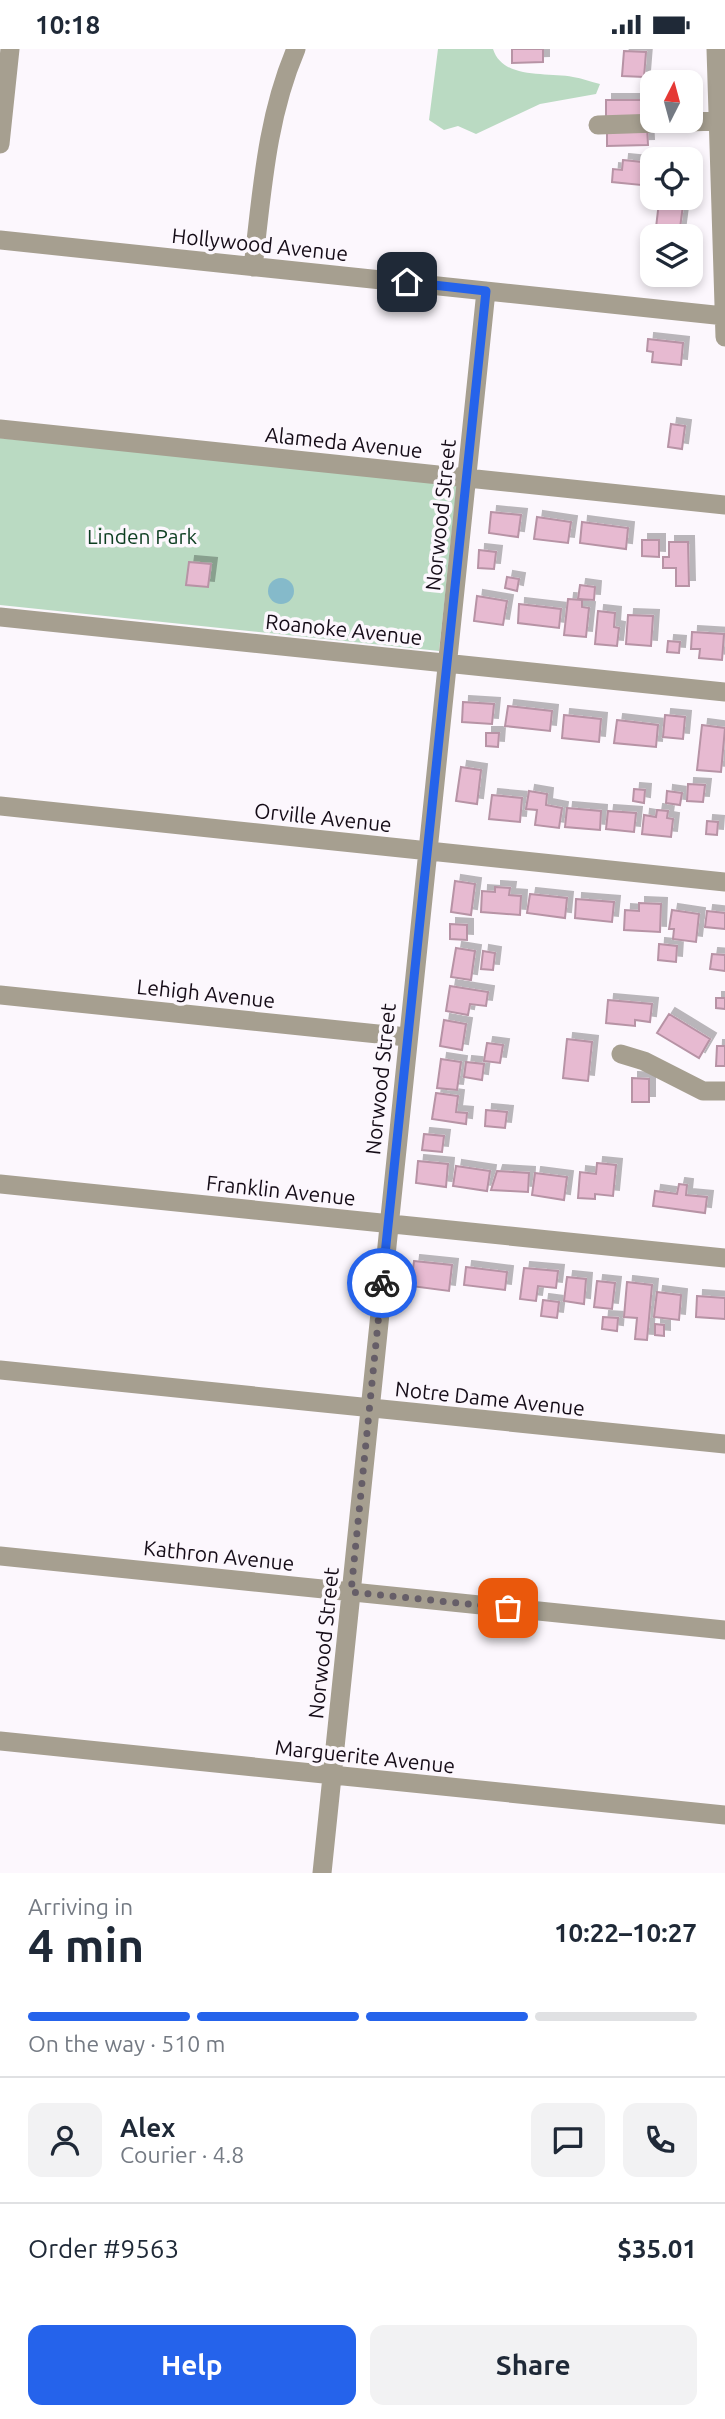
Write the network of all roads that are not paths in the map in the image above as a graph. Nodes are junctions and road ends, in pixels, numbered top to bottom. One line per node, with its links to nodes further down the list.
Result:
1 (10, 49): 6 (street)
2 (296, 49): 8 (street)
3 (716, 49): 4 (street)
4 (718, 121): 5 (street); 10 (street)
5 (598, 125)
6 (0, 144)
7 (0, 240): 8 (street, Hollywood Avenue)
8 (253, 267): 9 (street, Hollywood Avenue)
9 (486, 291): 10 (street, Hollywood Avenue); 13 (street, Norwood Street)
10 (724, 316): 11 (street)
11 (725, 337)
12 (0, 429): 13 (street, Alameda Avenue)
13 (467, 478): 14 (street, Alameda Avenue); 16 (street, Norwood Street)
14 (725, 505)
15 (0, 617): 16 (street, Roanoke Avenue)
16 (446, 663): 17 (street, Roanoke Avenue); 19 (street, Norwood Street)
17 (725, 692)
18 (0, 806): 19 (street, Orville Avenue)
19 (428, 851): 20 (street, Orville Avenue); 22 (street, Norwood Street)
20 (725, 882)
21 (0, 995): 22 (street, Lehigh Avenue)
22 (407, 1037): 26 (street, Norwood Street)
23 (621, 1054): 24 (street)
24 (725, 1091)
25 (0, 1184): 26 (street, Franklin Avenue)
26 (388, 1223): 27 (street, Franklin Avenue); 29 (street, Norwood Street)
27 (725, 1258)
28 (0, 1370): 29 (street, Notre Dame Avenue)
29 (370, 1408): 30 (street, Notre Dame Avenue); 32 (street, Norwood Street)
30 (725, 1444)
31 (0, 1556): 32 (street, Kathron Avenue)
32 (351, 1592): 33 (street, Kathron Avenue); 35 (street, Norwood Street)
33 (725, 1630)
34 (0, 1741): 35 (street, Marguerite Avenue)
35 (331, 1775): 36 (street, Marguerite Avenue); 37 (street, Norwood Street)
36 (725, 1815)
37 (322, 1873)

